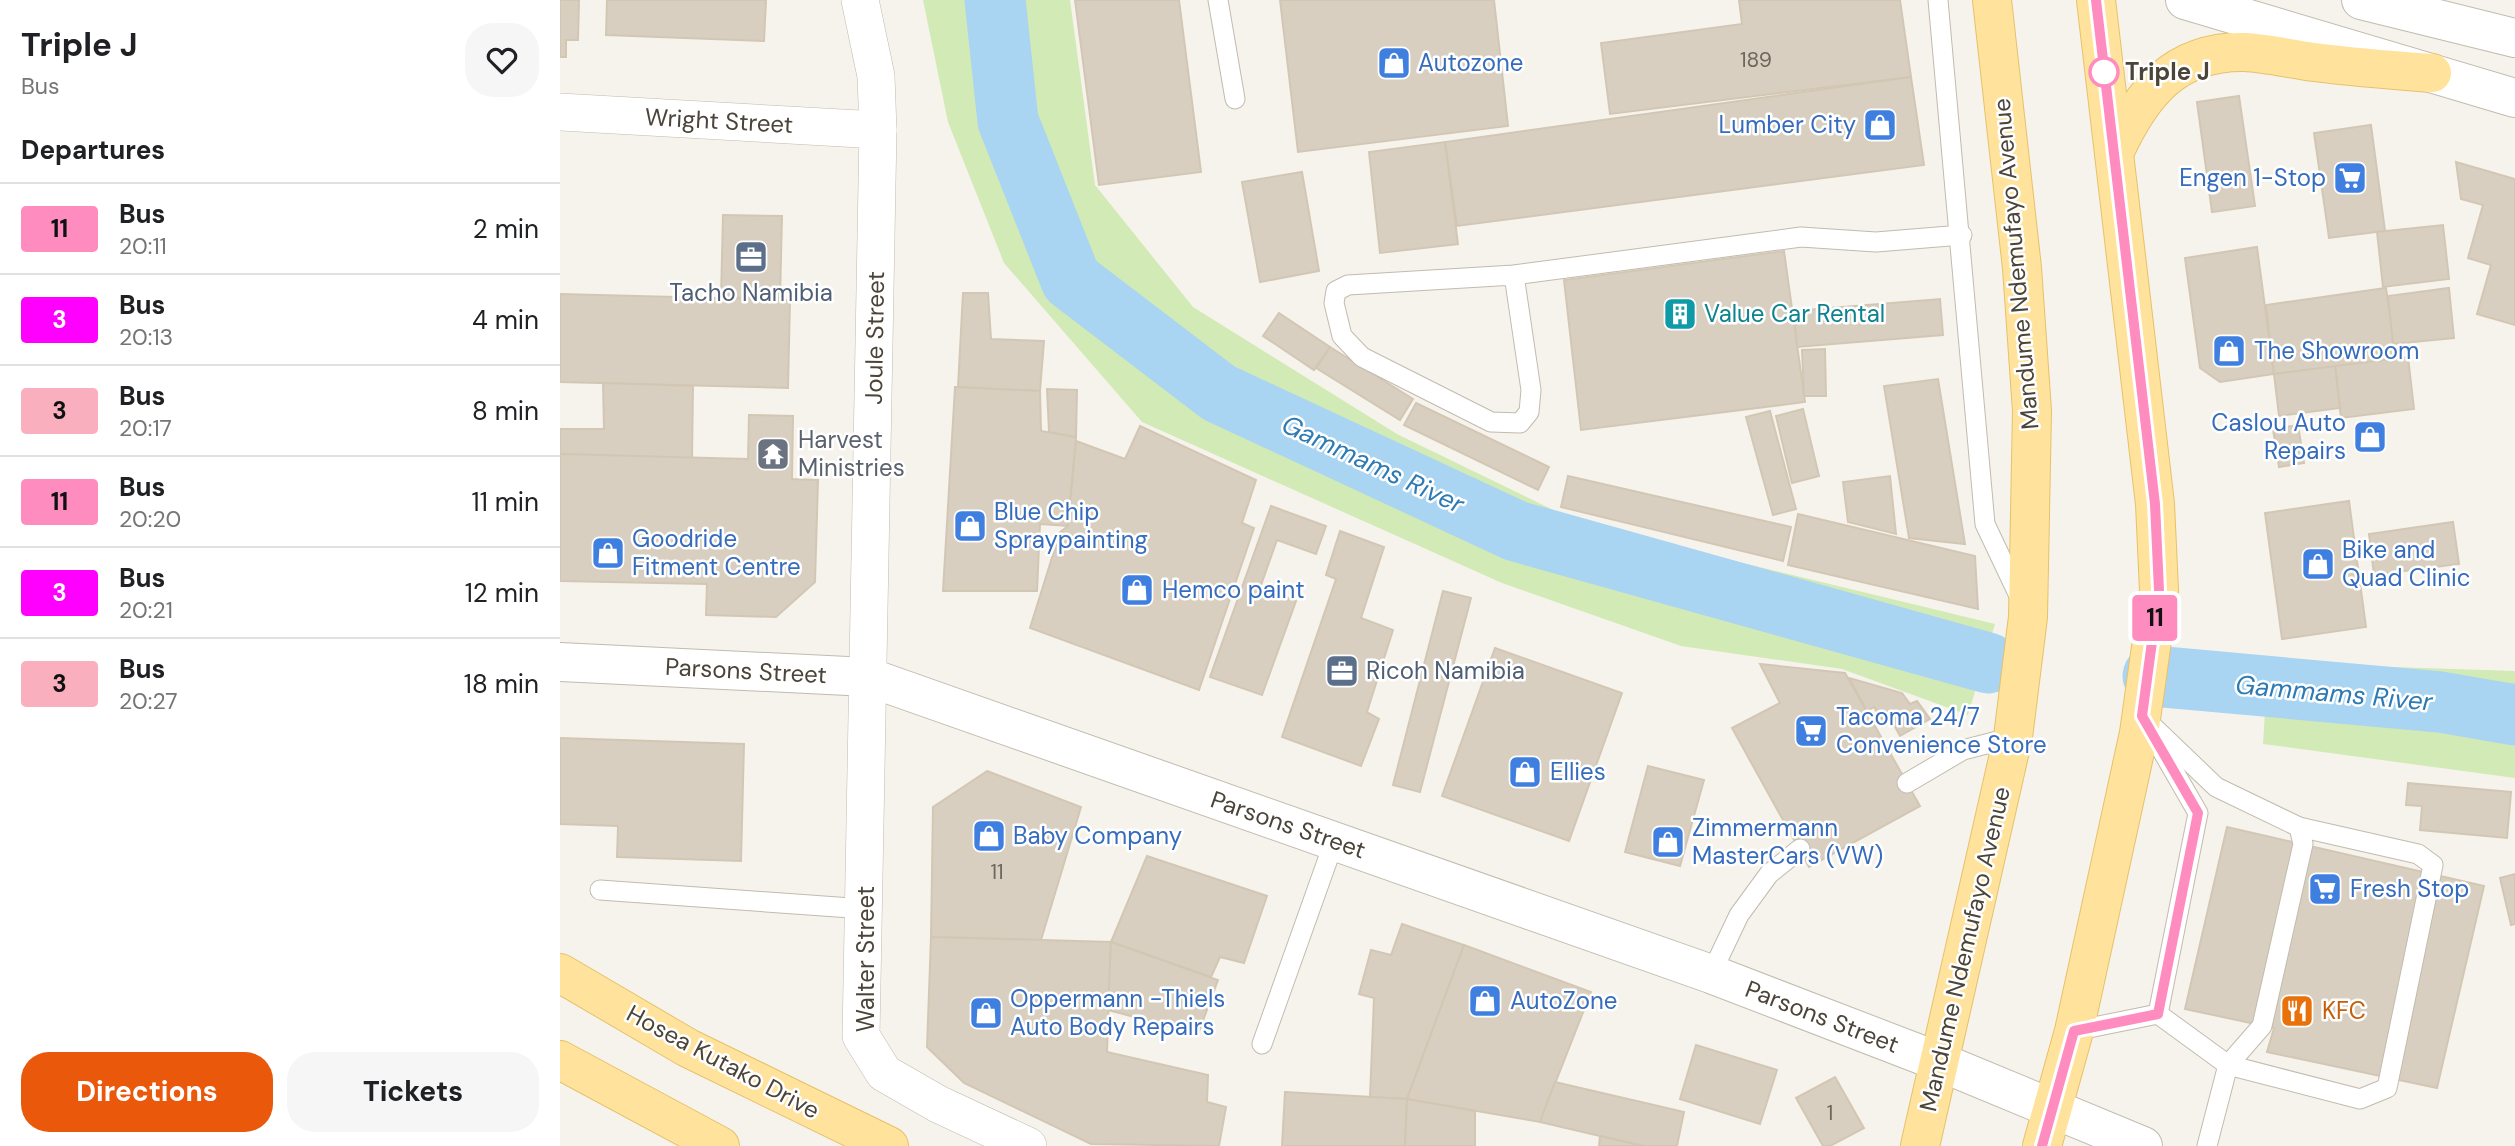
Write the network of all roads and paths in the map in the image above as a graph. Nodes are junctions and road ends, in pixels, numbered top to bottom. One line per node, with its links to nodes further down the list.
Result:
1 (860, 0): 13 (street, Joule Street)
2 (1218, 0): 11 (lane)
3 (1938, 0): 15 (lane)
4 (1992, 0): 17 (main road, Mandume Ndemufayo Avenue)
5 (2096, 0): 14 (main road)
6 (2185, 0): 9 (street)
7 (2361, 0): 8 (street)
8 (2515, 38)
9 (2432, 73): 10 (street); 14 (main road)
10 (2515, 98)
11 (1235, 99)
12 (560, 113): 13 (street, Wright Street)
13 (878, 130): 19 (street, Joule Street)
14 (2114, 153): 20 (main road)
15 (1962, 235): 16 (lane); 17 (lane)
16 (1514, 275): 16 (lane)
17 (2028, 617): 21 (main road, Mandume Ndemufayo Avenue)
18 (560, 662): 19 (street, Parsons Street)
19 (869, 677): 24 (street, Parsons Street); 27 (street, Walter Street)
20 (2142, 716): 23 (lane); 30 (lane); 31 (main road)
21 (2013, 737): 22 (lane); 34 (main road, Mandume Ndemufayo Avenue)
22 (1908, 783)
23 (2299, 827): 35 (lane); 35 (lane)
24 (1334, 842): 29 (street, Parsons Street); 32 (lane)
25 (1800, 849): 29 (lane)
26 (600, 890): 27 (lane)
27 (865, 909): 39 (street, Walter Street)
28 (560, 973): 38 (main road, Hosea Kutako Drive)
29 (1711, 974): 34 (street, Parsons Street)
30 (2158, 1014): 31 (lane); 35 (lane)
31 (2074, 1031): 36 (main road)
32 (1262, 1044)
33 (560, 1060): 37 (main road)
34 (1940, 1062): 36 (street, Parsons Street); 40 (main road, Mandume Ndemufayo Avenue)
35 (2228, 1065): 43 (lane)
36 (2050, 1109): 41 (main road); 42 (street, Parsons Street)
37 (720, 1146)
38 (889, 1146)
39 (1028, 1146)
40 (1920, 1146)
41 (2042, 1146)
42 (2143, 1146)
43 (2207, 1146)

